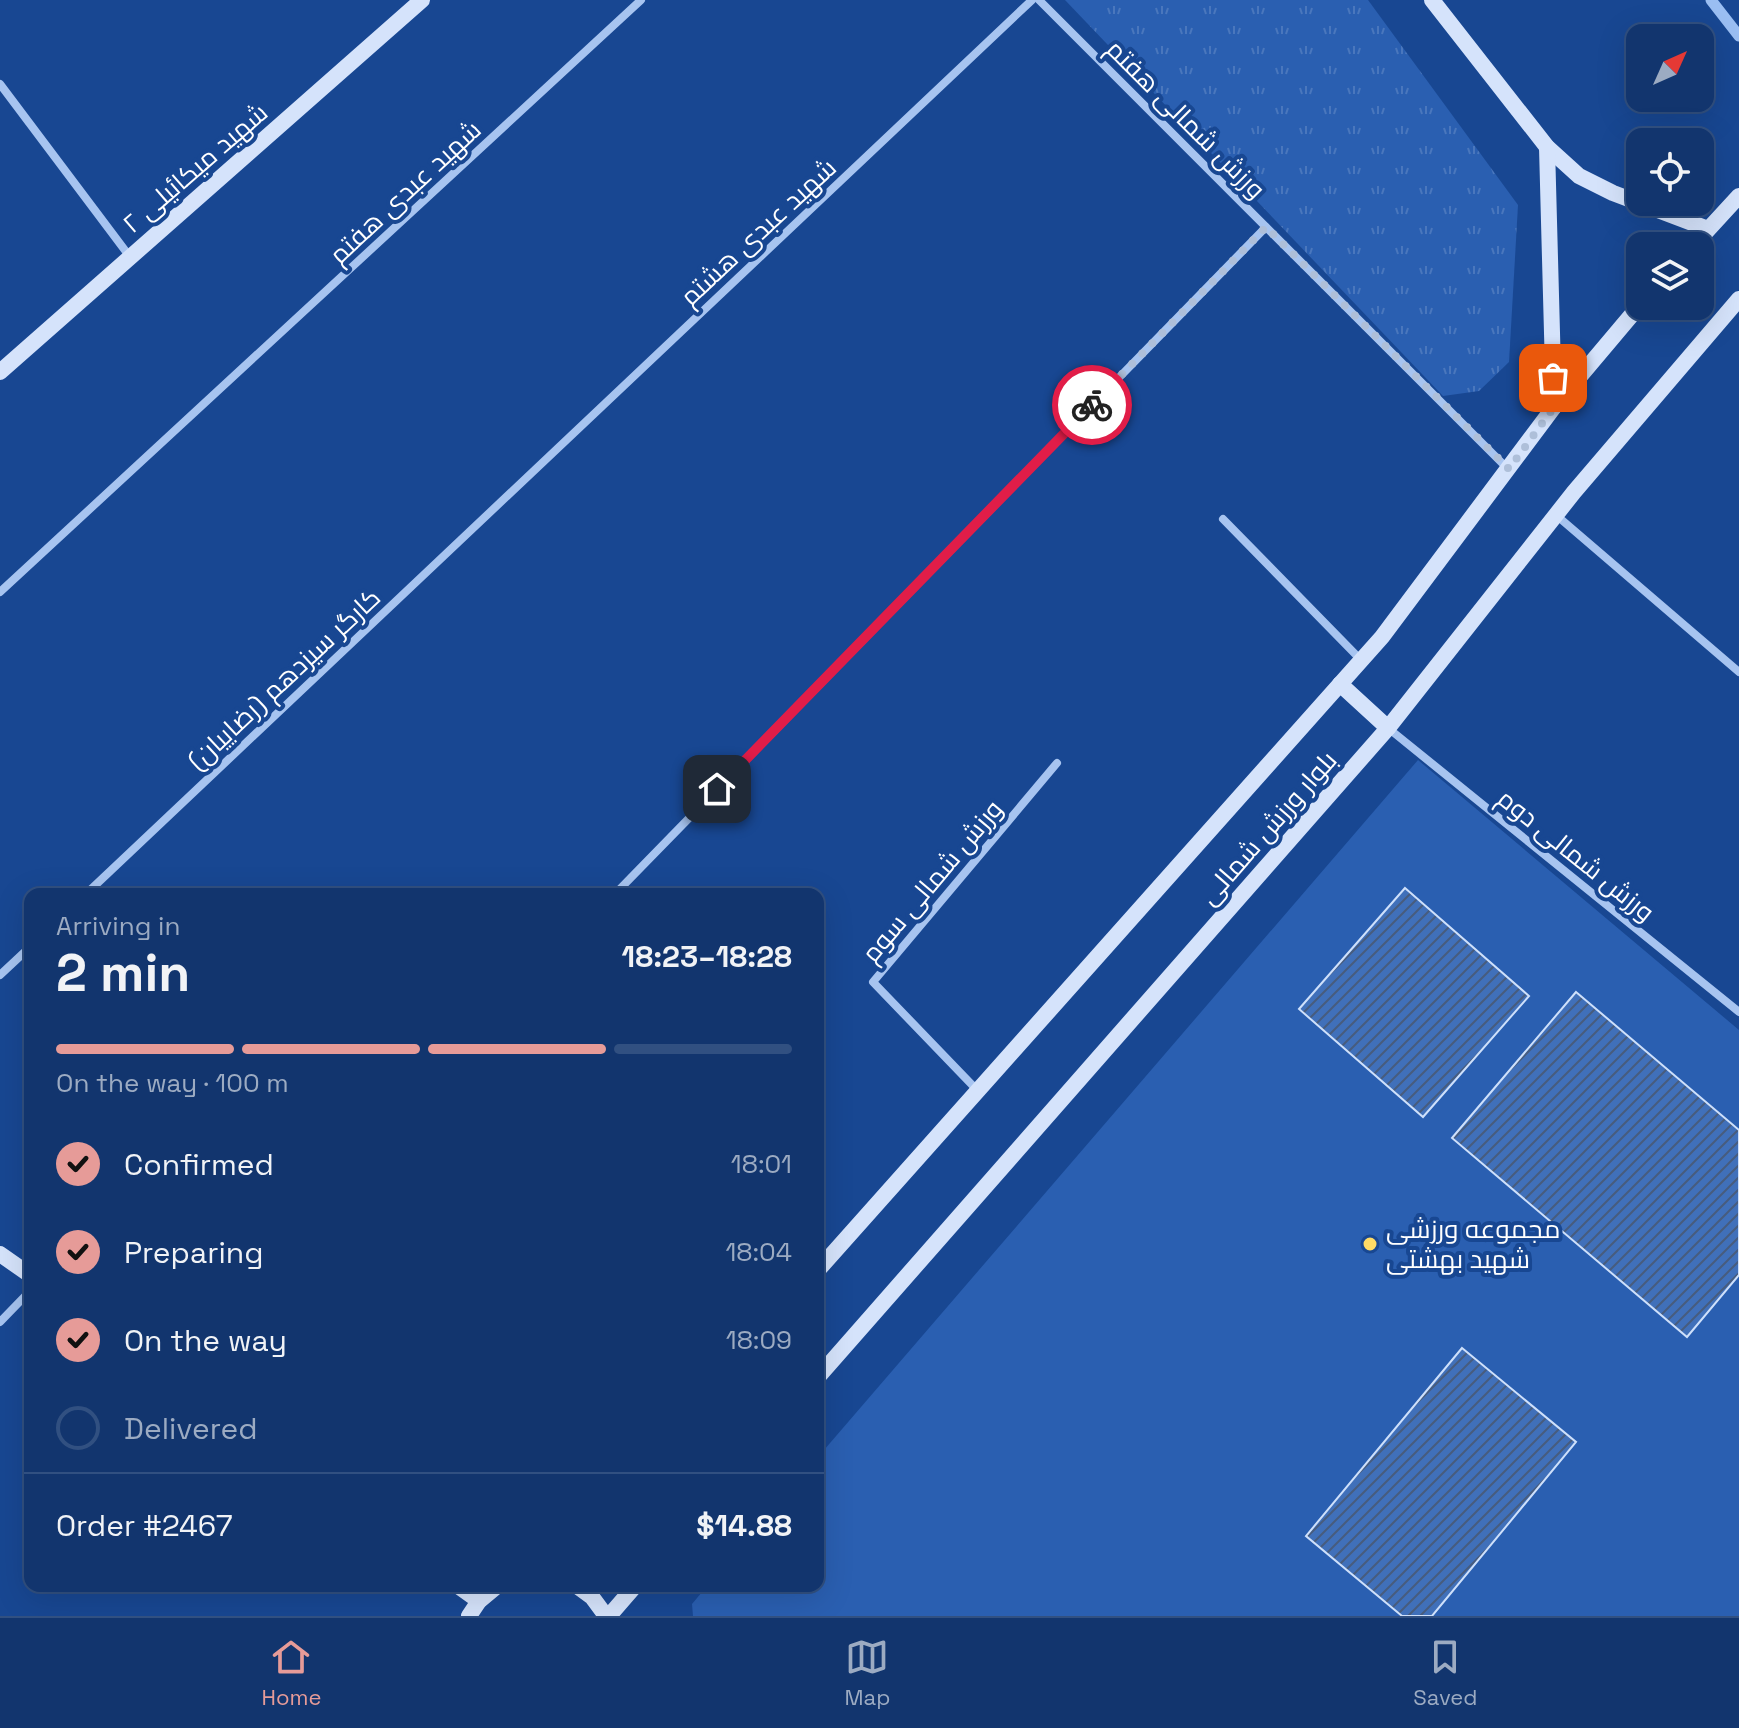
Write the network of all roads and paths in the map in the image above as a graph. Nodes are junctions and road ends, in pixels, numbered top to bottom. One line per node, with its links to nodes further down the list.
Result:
1 (422, 0): 12 (main road, شهید میکائیلی ۲)
2 (641, 0): 21 (street, شهید عبدی هفتم)
3 (1032, 0): 18 (street, شهید عبدی هشتم)
4 (1039, 0): 10 (street, ورزش شمالی هفتم)
5 (1432, 0): 7 (main road)
6 (0, 84): 12 (street)
7 (1547, 147): 9 (main road); 16 (main road)
8 (1739, 196): 9 (main road)
9 (1712, 226): 11 (main road)
10 (1266, 227): 17 (street, ورزش شمالی هفتم); 28 (street)
11 (1706, 232)
12 (131, 257): 15 (main road, شهید میکائیلی ۲)
13 (1739, 299): 19 (main road, بلوار ورزش شمالی)
14 (1627, 320): 16 (main road, بلوار ورزش شمالی)
15 (0, 372)
16 (1554, 407): 17 (main road, بلوار ورزش شمالی)
17 (1509, 469): 22 (main road, بلوار ورزش شمالی)
18 (510, 494): 27 (street, کارگر سیزدهم (رضاییان))
19 (1556, 515): 23 (street); 25 (main road, بلوار ورزش شمالی)
20 (1223, 519): 22 (street)
21 (0, 592)
22 (1361, 660): 24 (main road, بلوار ورزش شمالی)
23 (1739, 672)
24 (1340, 684): 25 (main road); 32 (main road, بلوار ورزش شمالی)
25 (1388, 728): 31 (street, ورزش شمالی دوم); 38 (main road, بلوار ورزش شمالی)
26 (1057, 763): 32 (street, ورزش شمالی سوم)
27 (92, 888)
28 (621, 888)
29 (24, 953): 30 (street)
30 (0, 975)
31 (1739, 1012)
32 (978, 1091): 34 (main road, بلوار ورزش شمالی)
33 (0, 1254): 35 (main road)
34 (824, 1263)
35 (24, 1271)
36 (24, 1297): 37 (street)
37 (0, 1322)
38 (824, 1370)
39 (466, 1592): 43 (main road)
40 (490, 1592): 43 (main road)
41 (585, 1592): 45 (main road)
42 (629, 1592): 45 (main road)
43 (479, 1601): 44 (main road)
44 (469, 1616)
45 (607, 1616)

